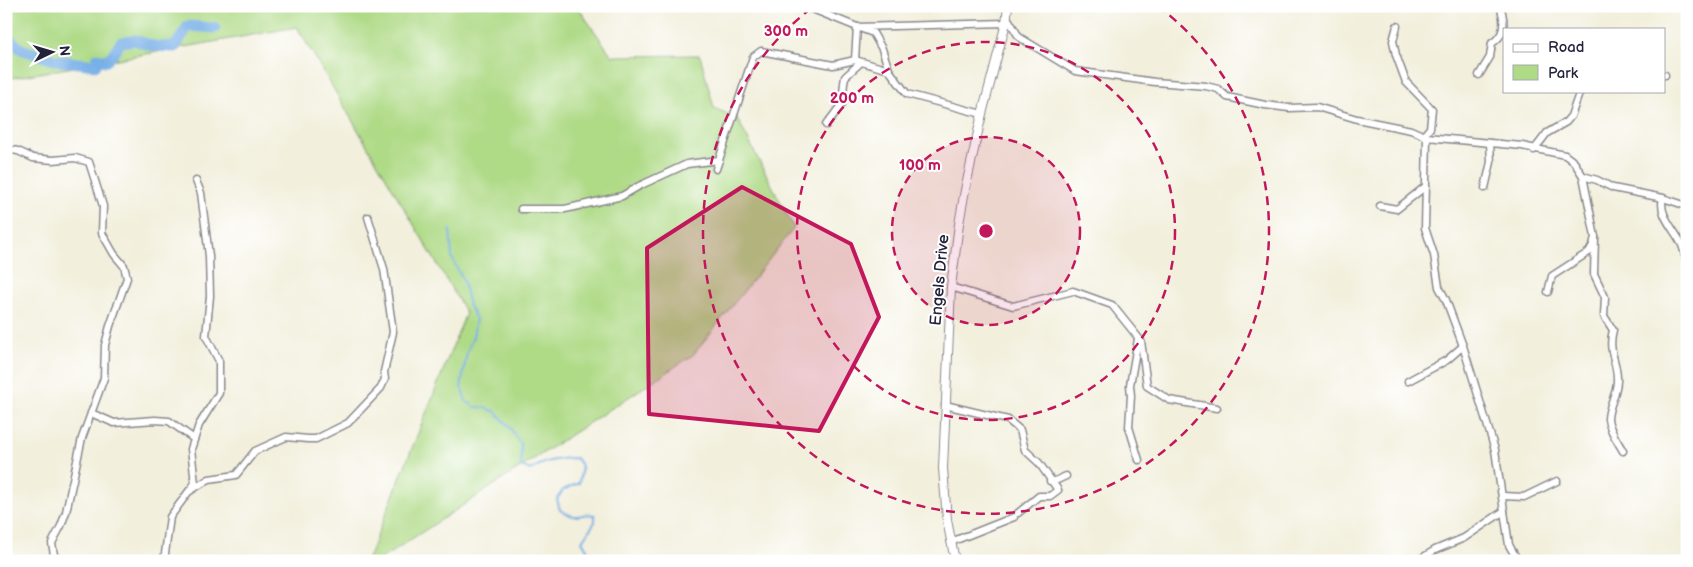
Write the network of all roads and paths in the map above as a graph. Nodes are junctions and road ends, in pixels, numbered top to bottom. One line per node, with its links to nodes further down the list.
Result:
1 (805, 6): 6 (street)
2 (1008, 6): 4 (street, Engels Drive)
3 (1500, 6): 9 (street)
4 (1007, 20): 6 (street); 11 (street, Engels Drive); 13 (street)
5 (1397, 26): 13 (street)
6 (858, 27): 7 (street); 8 (street)
7 (857, 62): 8 (street); 12 (street); 17 (street)
8 (889, 70): 11 (street)
9 (1479, 75)
10 (1580, 92): 16 (street)
11 (982, 114): 30 (street, Engels Drive)
12 (826, 125)
13 (1425, 136): 14 (street); 21 (street)
14 (1490, 143): 16 (street); 22 (street)
15 (6, 149): 37 (street)
16 (1534, 150): 19 (street)
17 (718, 160): 18 (street); 26 (street)
18 (716, 169)
19 (1583, 176): 23 (street); 28 (street)
20 (196, 181): 38 (street)
21 (1426, 186): 24 (street); 33 (street)
22 (1485, 188)
23 (1663, 198): 25 (street); 29 (street)
24 (1380, 206)
25 (1687, 206)
26 (521, 209)
27 (368, 217): 44 (street)
28 (1595, 237): 31 (street); 39 (street)
29 (1687, 263)
30 (952, 287): 32 (street); 35 (street, Engels Drive)
31 (1548, 292)
32 (1138, 337): 36 (street); 40 (street)
33 (1463, 346): 34 (street); 45 (street)
34 (1408, 381)
35 (946, 405): 42 (street); 47 (street, Engels Drive)
36 (1217, 408)
37 (91, 413): 38 (street); 48 (street)
38 (194, 439): 44 (street)
39 (1623, 451)
40 (1139, 460)
41 (1066, 476): 42 (street)
42 (1050, 481): 47 (street)
43 (1557, 482): 45 (street)
44 (190, 491): 49 (street)
45 (1503, 496): 46 (street)
46 (1504, 511): 51 (street); 52 (street)
47 (951, 542): 50 (street, Engels Drive)
48 (55, 561)
49 (164, 561)
50 (954, 561)
51 (1417, 561)
52 (1518, 561)

